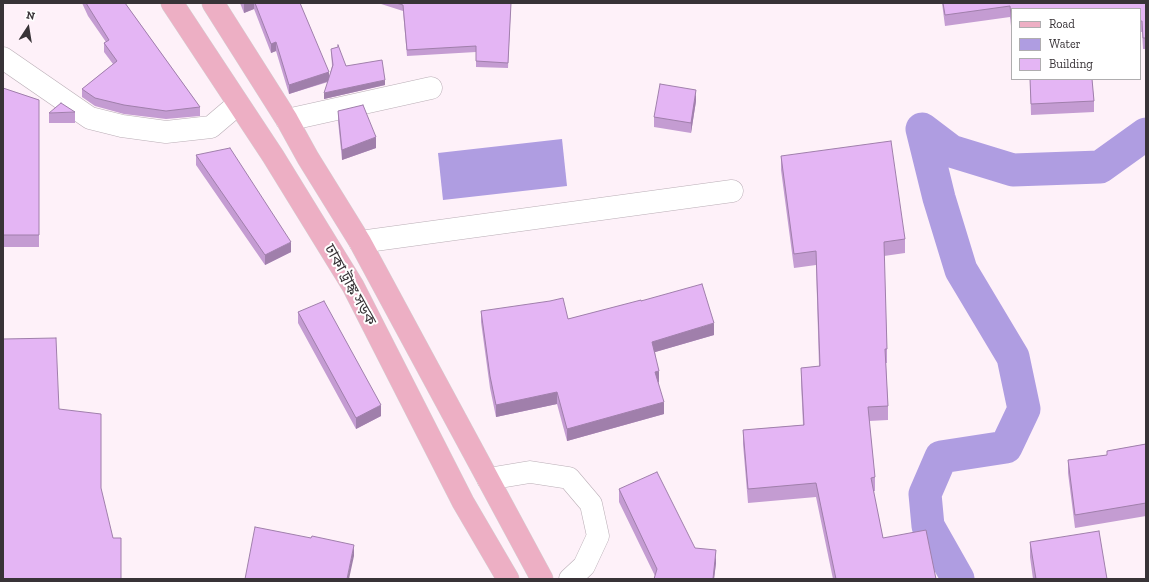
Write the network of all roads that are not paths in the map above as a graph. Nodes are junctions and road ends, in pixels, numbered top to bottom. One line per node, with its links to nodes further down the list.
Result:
1 (172, 3): 5 (main road, ঢাকা ট্রাঙ্ক সড়ক)
2 (213, 3): 6 (main road, ঢাকা ট্রাঙ্ক সড়ক)
3 (3, 58): 5 (street)
4 (431, 88): 6 (street)
5 (238, 104): 10 (main road, ঢাকা ট্রাঙ্ক সড়ক)
6 (287, 120): 8 (main road, ঢাকা ট্রাঙ্ক সড়ক)
7 (732, 191): 8 (street)
8 (360, 242): 9 (main road, ঢাকা ট্রাঙ্ক সড়ক)
9 (488, 479): 11 (main road, ঢাকা ট্রাঙ্ক সড়ক); 12 (street)
10 (508, 579)
11 (542, 579)
12 (570, 579)

